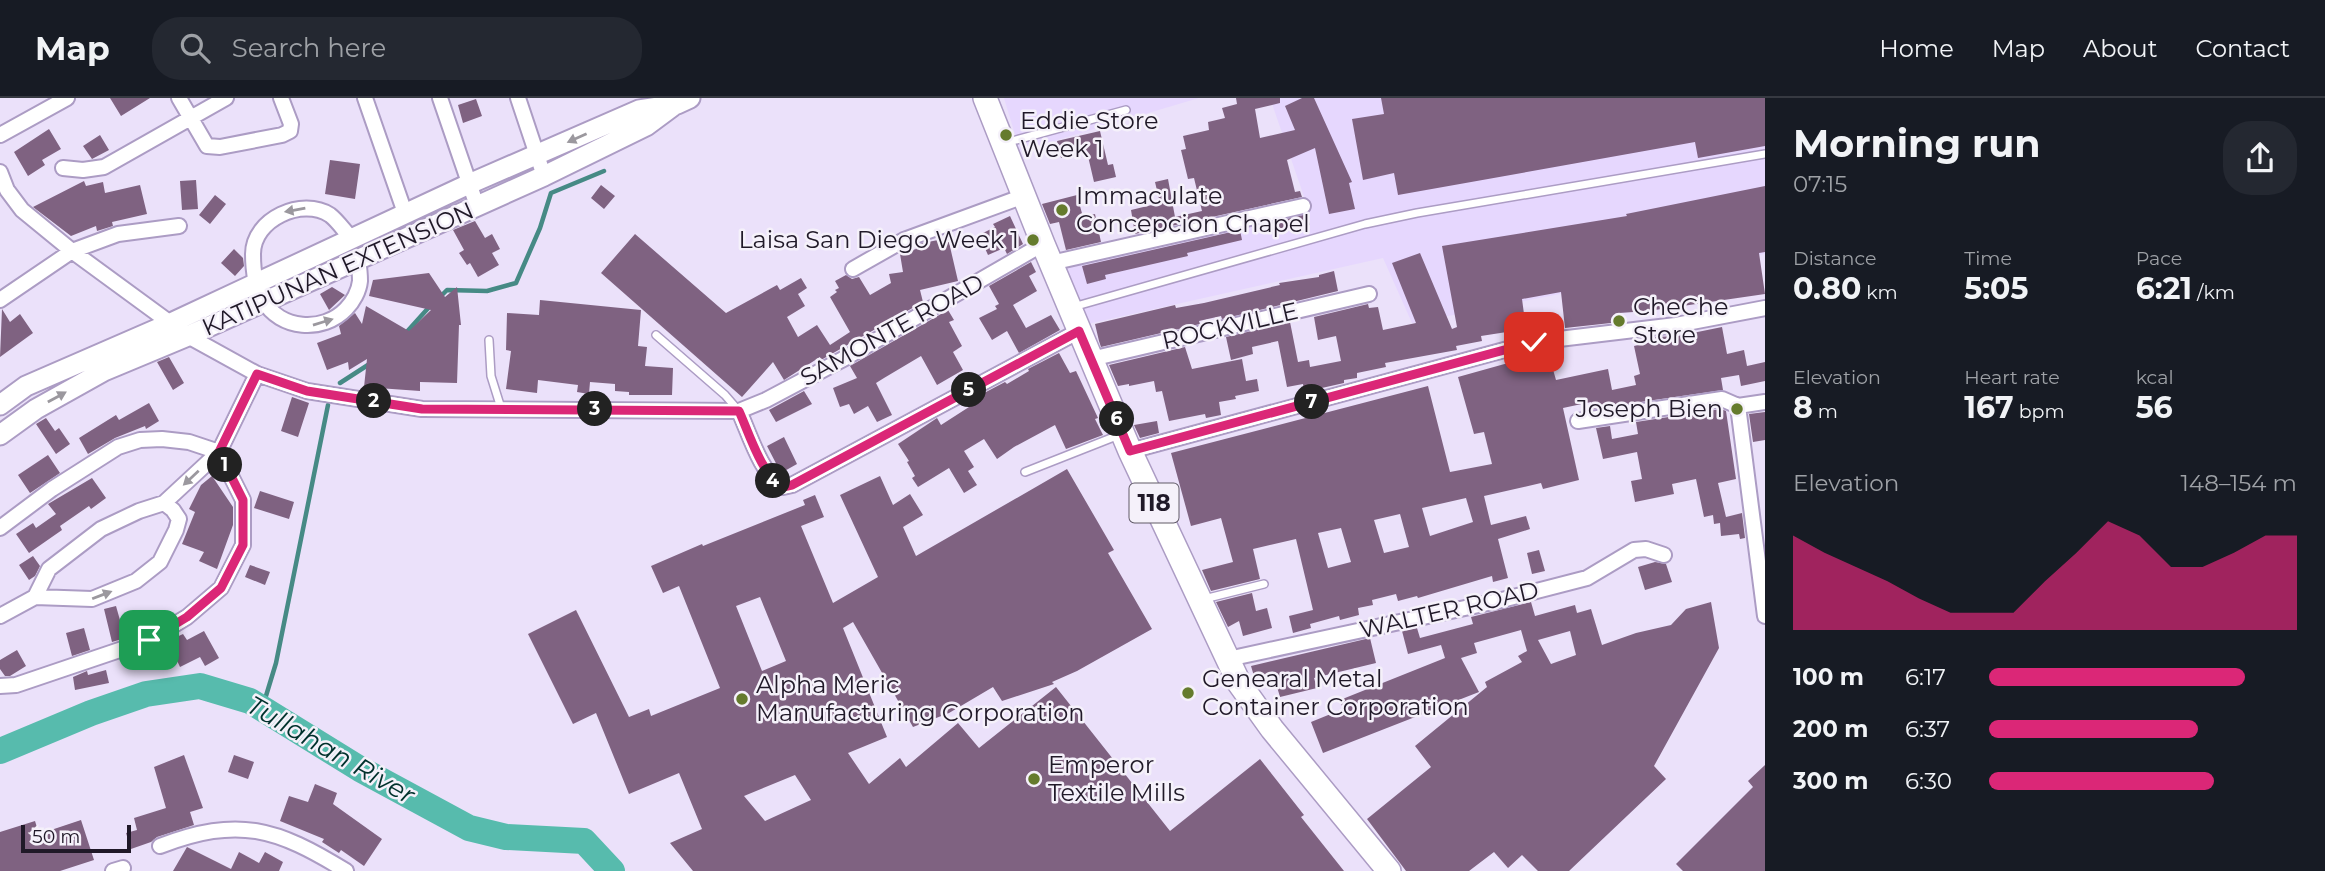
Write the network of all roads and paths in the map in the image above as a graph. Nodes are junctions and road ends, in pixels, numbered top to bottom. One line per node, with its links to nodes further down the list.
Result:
1 (67, 98): 12 (street)
2 (179, 98): 11 (street)
3 (226, 98): 11 (street)
4 (281, 98): 11 (street)
5 (365, 98): 23 (street)
6 (440, 98): 19 (street)
7 (517, 98): 15 (street)
8 (985, 98): 13 (main road, 118)
9 (683, 101): 15 (main road, KATIPUNAN EXTENSION, one-way to 15); 18 (main road, KATIPUNAN EXTENSION)
10 (1126, 110): 13 (lane)
11 (190, 119): 16 (street)
12 (0, 135)
13 (1002, 144): 20 (main road, 118)
14 (1765, 154): 34 (lane)
15 (536, 155): 18 (street); 19 (main road, KATIPUNAN EXTENSION)
16 (64, 168)
17 (0, 172): 26 (street, SAMONTE ROAD)
18 (544, 176): 21 (main road, KATIPUNAN EXTENSION)
19 (469, 184): 21 (street); 23 (main road, KATIPUNAN EXTENSION)
20 (1024, 196): 27 (main road, 118); 29 (street)
21 (477, 206): 28 (main road, KATIPUNAN EXTENSION)
22 (1303, 206): 27 (street, SAMONTE ROAD)
23 (405, 213): 25 (main road, KATIPUNAN EXTENSION)
24 (179, 226): 26 (street)
25 (352, 239): 30 (main road, KATIPUNAN EXTENSION); 30 (street, one-way to 30)
26 (72, 250): 32 (street); 36 (street, SAMONTE ROAD)
27 (1047, 253): 34 (main road, 118); 47 (street, SAMONTE ROAD)
28 (358, 260): 33 (main road, KATIPUNAN EXTENSION); 33 (street, one-way to 28)
29 (853, 269)
30 (256, 283): 33 (street); 36 (main road, KATIPUNAN EXTENSION)
31 (1369, 294): 41 (street, ROCKVILLE)
32 (0, 300)
33 (264, 302): 39 (main road, KATIPUNAN EXTENSION)
34 (1069, 308): 37 (main road, 118)
35 (1765, 308): 50 (street)
36 (171, 323): 39 (street, SAMONTE ROAD); 44 (main road, KATIPUNAN EXTENSION)
37 (1079, 331): 41 (main road, 118); 47 (street)
38 (656, 335): 47 (lane)
39 (188, 336): 42 (street, SAMONTE ROAD); 49 (main road, KATIPUNAN EXTENSION, one-way to 39)
40 (489, 340): 46 (lane)
41 (1090, 359): 50 (main road, 118)
42 (257, 374): 46 (street, SAMONTE ROAD); 51 (street)
43 (1765, 402): 45 (street)
44 (0, 405)
45 (1738, 406): 48 (street); 60 (street)
46 (501, 408): 47 (street, SAMONTE ROAD)
47 (739, 411)
48 (1578, 421)
49 (0, 435)
50 (1127, 442): 52 (lane); 58 (main road, 118)
51 (219, 452): 53 (street, one-way to 53); 54 (street); 62 (street)
52 (1025, 472)
53 (164, 503): 57 (street); 57 (street, one-way to 53)
54 (0, 528)
55 (1664, 555): 61 (street, WALTER ROAD)
56 (1264, 584): 58 (lane)
57 (35, 597): 59 (street)
58 (1201, 600): 61 (main road, 118)
59 (0, 616)
60 (1765, 616)
61 (1228, 659): 65 (main road, 118)
62 (0, 686)
63 (160, 846): 64 (street)
64 (346, 871)
65 (1389, 871)

